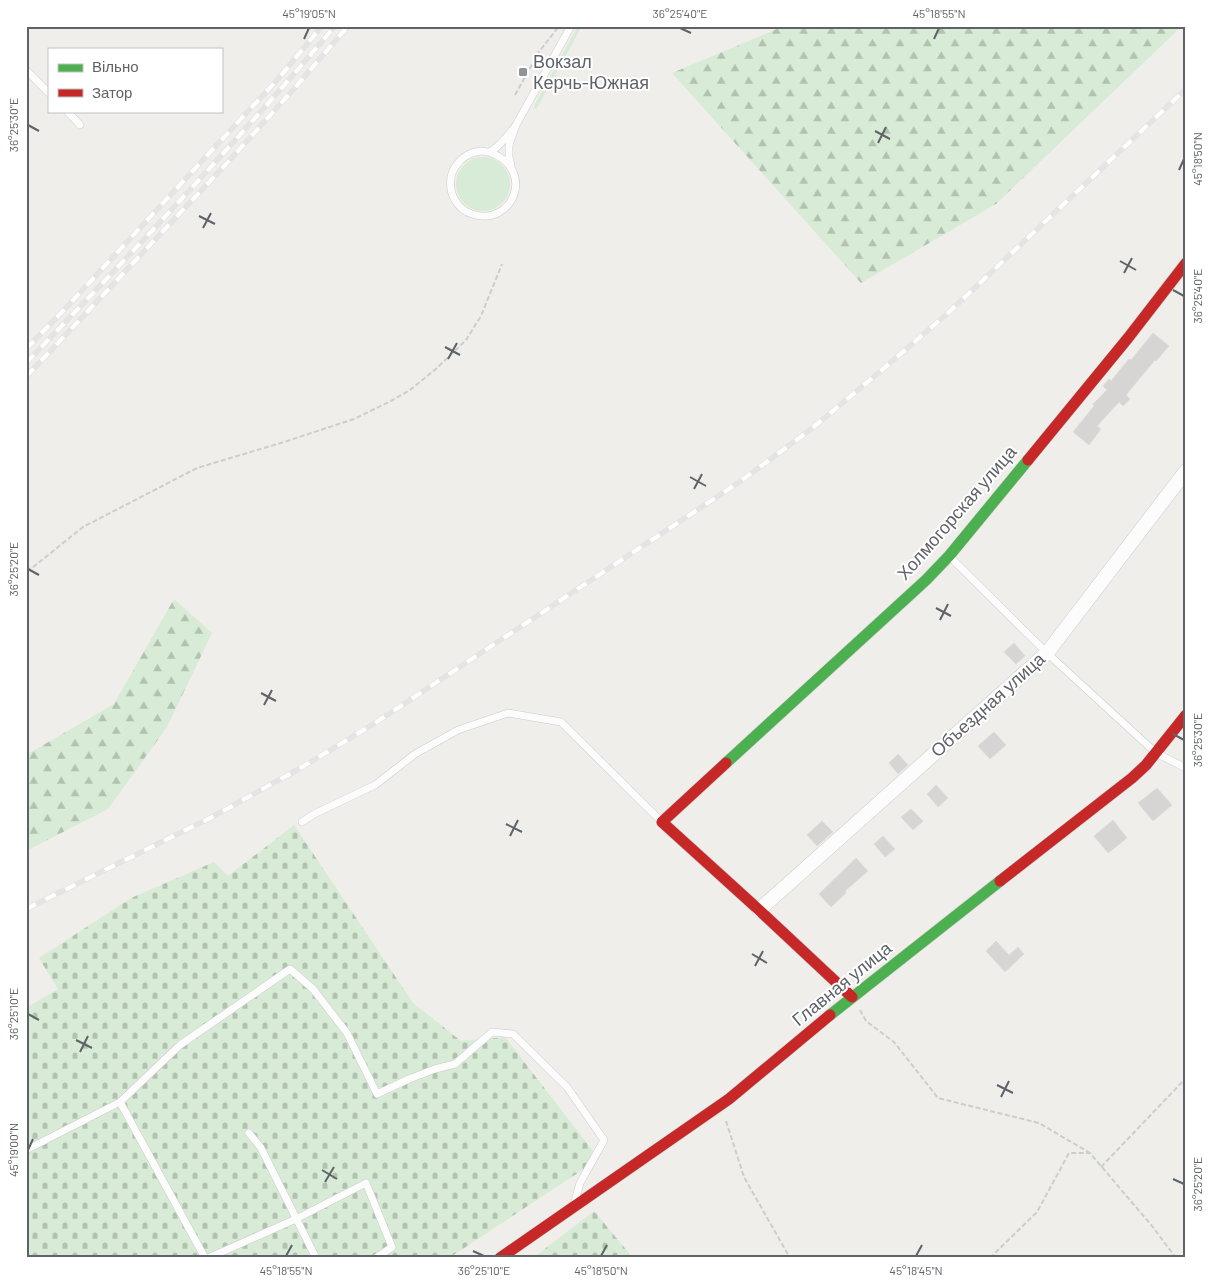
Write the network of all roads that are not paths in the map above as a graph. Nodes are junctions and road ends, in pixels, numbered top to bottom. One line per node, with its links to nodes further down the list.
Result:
1 (571, 26): 6 (lane)
2 (26, 70): 3 (lane)
3 (48, 92)
4 (67, 112): 5 (lane)
5 (80, 125)
6 (516, 125): 7 (lane); 8 (lane)
7 (489, 152): 8 (lane); 8 (lane)
8 (512, 169)
9 (1186, 263): 11 (street, Холмогорская улица)
10 (1186, 471): 12 (street, Объездная улица)
11 (949, 556): 12 (lane); 17 (street, Холмогорская улица)
12 (1047, 653): 14 (lane); 18 (street, Объездная улица)
13 (1186, 716): 14 (street, Главная улица)
14 (1156, 753): 15 (lane); 19 (street, Главная улица)
15 (1186, 768)
16 (302, 822): 17 (lane)
17 (662, 822): 18 (street)
18 (759, 910): 19 (street)
19 (852, 997): 23 (street, Главная улица)
20 (120, 1102): 22 (lane); 23 (lane); 25 (lane)
21 (249, 1133): 24 (lane)
22 (26, 1150)
23 (573, 1207): 28 (street, Главная улица)
24 (296, 1218): 25 (lane); 26 (lane); 27 (lane)
25 (206, 1258)
26 (316, 1258)
27 (376, 1258)
28 (500, 1258)

